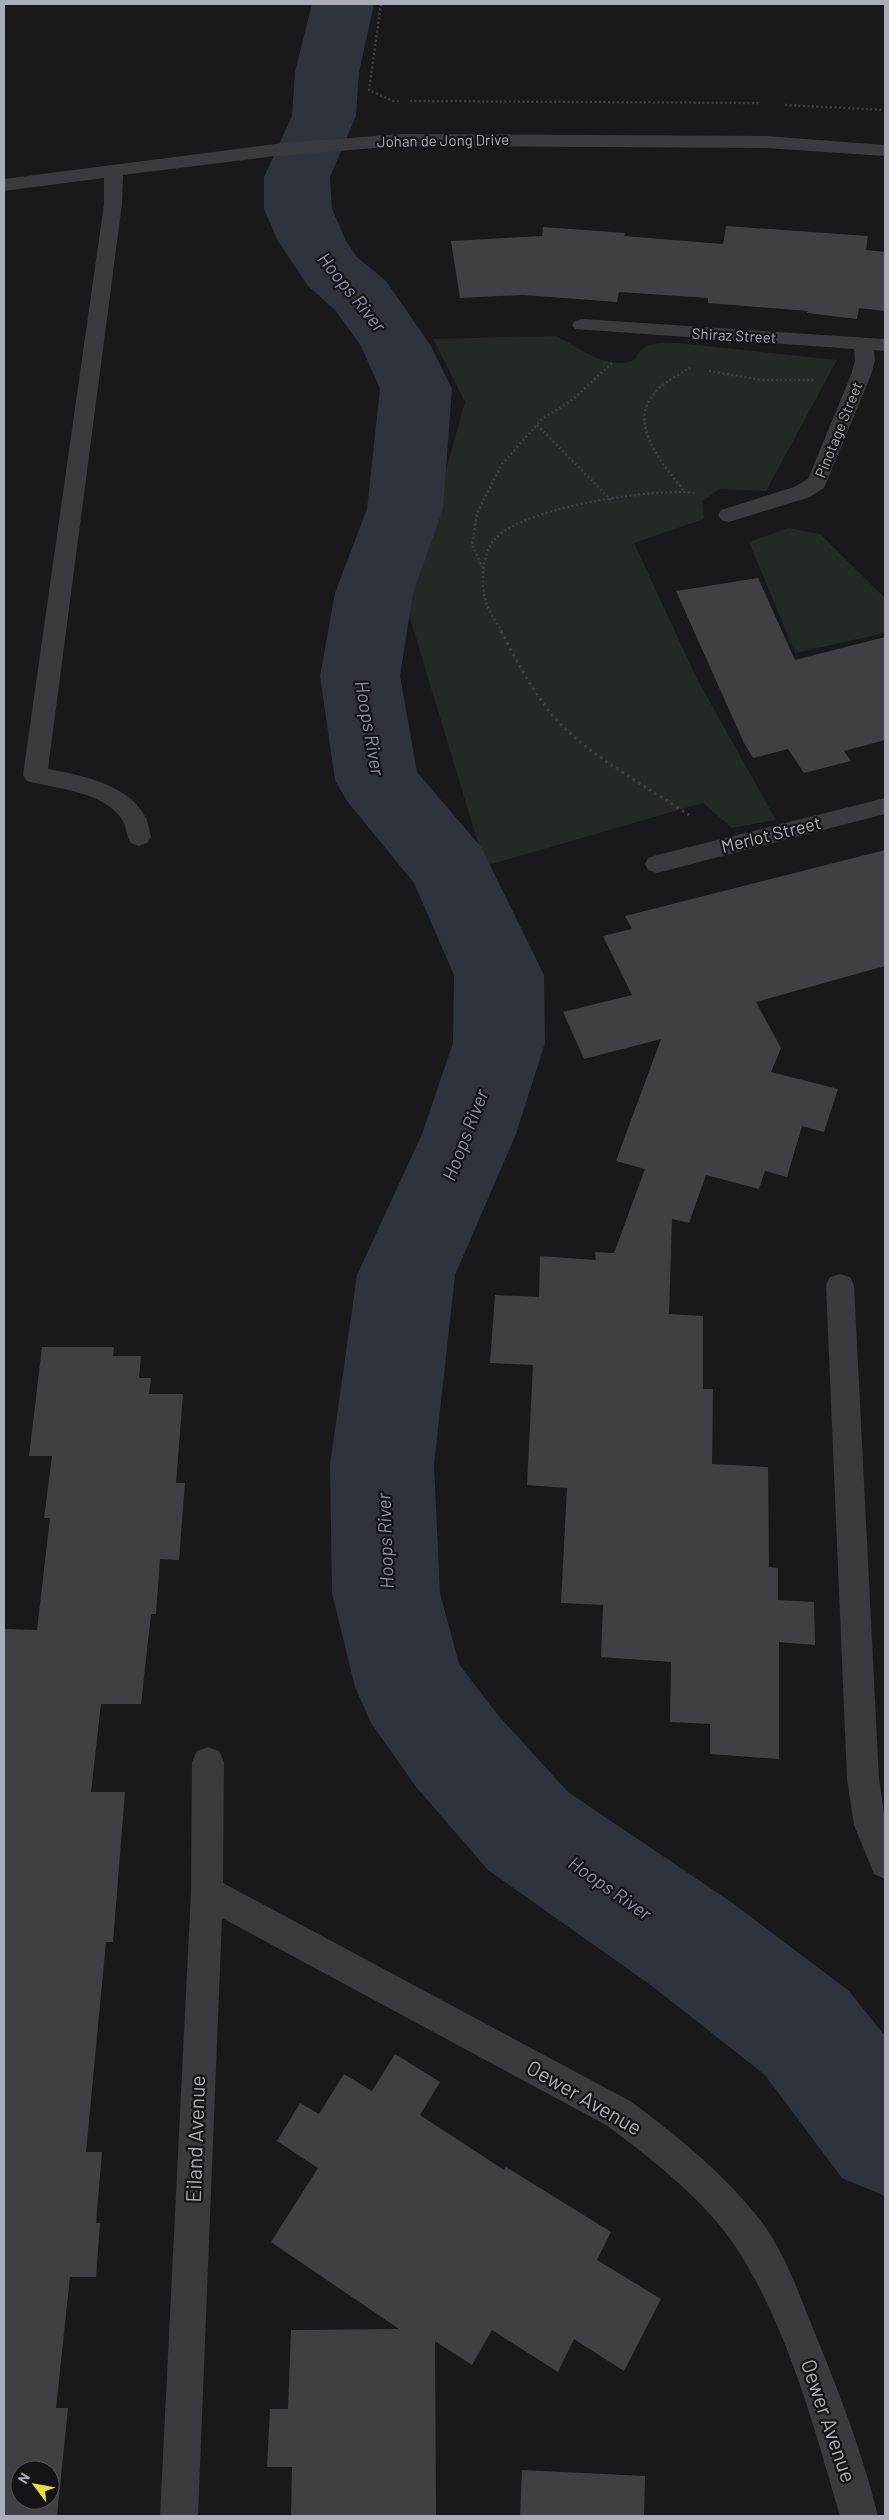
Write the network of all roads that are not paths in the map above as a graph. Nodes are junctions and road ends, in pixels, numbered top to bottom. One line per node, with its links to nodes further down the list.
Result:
1 (885, 151): 2 (street, Johan de Jong Drive)
2 (114, 171): 3 (street, Johan de Jong Drive); 9 (street)
3 (4, 184)
4 (582, 326): 5 (street, Shiraz Street)
5 (863, 343): 6 (street, Shiraz Street); 7 (street, Pinotage Street)
6 (885, 345)
7 (729, 515)
8 (885, 806): 10 (street, Merlot Street)
9 (139, 837)
10 (657, 864)
11 (840, 1285): 13 (street)
12 (208, 1762): 14 (street, Eiland Avenue)
13 (885, 1863)
14 (206, 1892): 15 (street, Eiland Avenue); 16 (street, Oewer Avenue)
15 (180, 2516)
16 (859, 2516)

